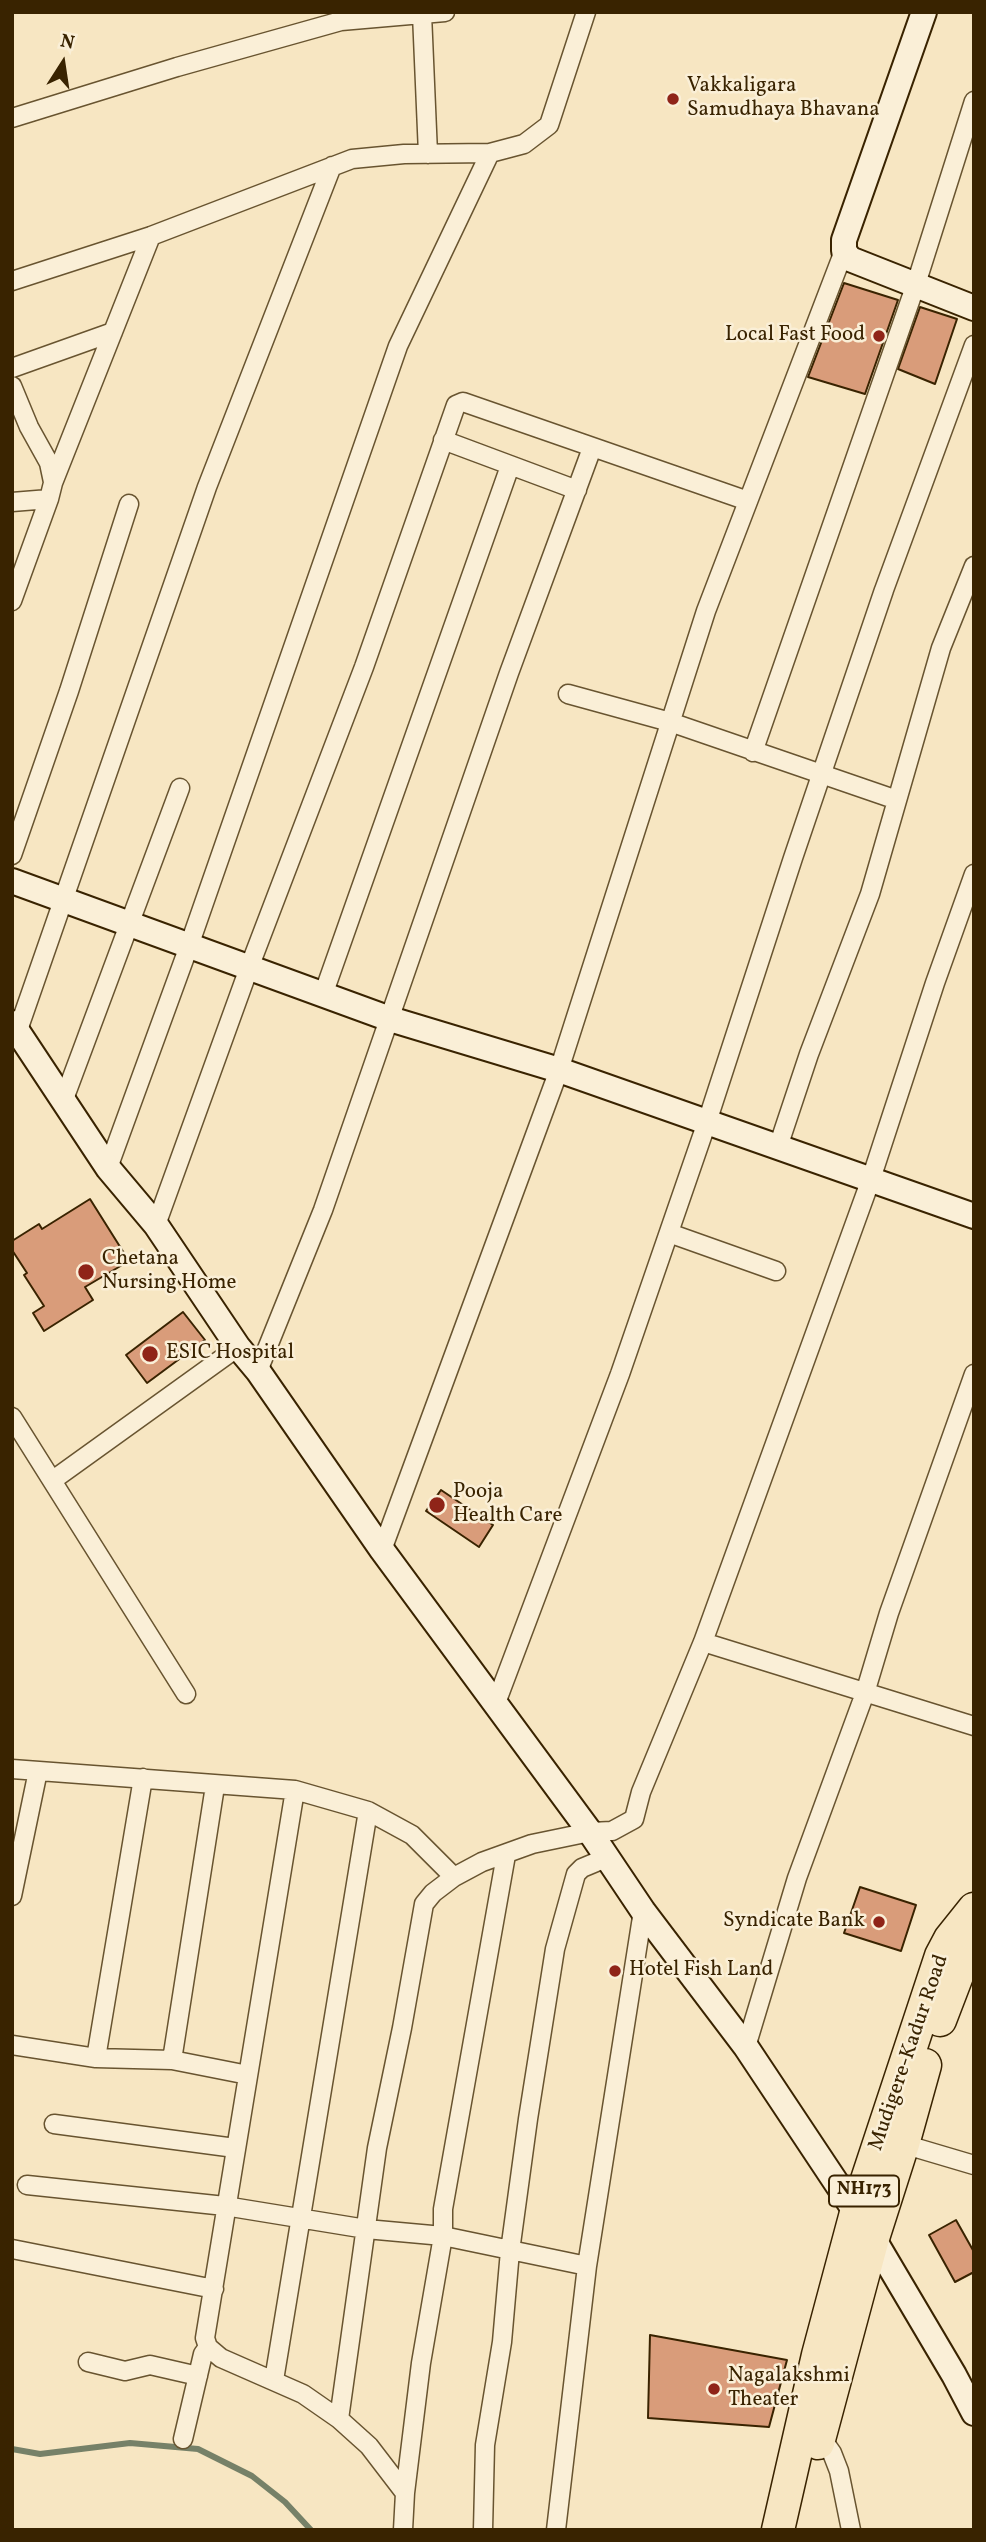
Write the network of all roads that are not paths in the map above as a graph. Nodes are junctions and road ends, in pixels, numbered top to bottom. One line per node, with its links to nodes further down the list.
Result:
1 (445, 12): 4 (street)
2 (586, 12): 7 (street)
3 (924, 12): 11 (street)
4 (422, 14): 6 (street); 8 (street)
5 (974, 100): 13 (street)
6 (12, 118)
7 (490, 153): 8 (street); 40 (street)
8 (428, 154): 9 (street)
9 (332, 166): 10 (street); 38 (street)
10 (151, 236): 12 (street); 15 (street)
11 (844, 251): 13 (street); 24 (street)
12 (12, 281)
13 (916, 284): 14 (street); 31 (street)
14 (974, 308)
15 (113, 332): 17 (street); 23 (street)
16 (974, 345): 32 (street)
17 (12, 368)
18 (12, 386): 23 (street)
19 (443, 440): 20 (street); 21 (street); 41 (street)
20 (592, 448): 22 (street); 24 (street)
21 (510, 466): 22 (street); 42 (street)
22 (577, 490): 43 (street)
23 (51, 491): 25 (street); 28 (street)
24 (748, 500): 30 (street)
25 (12, 502)
26 (129, 504): 35 (street)
27 (974, 566): 34 (street)
28 (12, 601)
29 (568, 694): 30 (street)
30 (670, 722): 31 (street); 45 (street)
31 (753, 752): 32 (street)
32 (821, 775): 34 (street); 47 (street)
33 (180, 788): 39 (street)
34 (897, 800): 48 (street)
35 (12, 855)
36 (974, 874): 50 (street)
37 (12, 881): 38 (street)
38 (63, 900): 39 (street); 44 (street)
39 (130, 924): 40 (street); 46 (street)
40 (189, 946): 41 (street); 49 (street)
41 (249, 968): 42 (street); 52 (street)
42 (323, 995): 43 (street)
43 (390, 1019): 45 (street); 56 (street)
44 (15, 1026): 46 (street)
45 (559, 1070): 47 (street); 60 (street)
46 (64, 1099): 49 (street)
47 (707, 1122): 48 (street); 53 (street)
48 (778, 1147): 50 (street)
49 (108, 1168): 52 (street)
50 (870, 1180): 51 (street); 61 (street)
51 (974, 1216)
52 (156, 1225): 55 (street)
53 (669, 1233): 54 (street); 64 (street)
54 (776, 1271)
55 (238, 1347): 56 (street); 59 (street)
56 (258, 1371): 60 (street)
57 (974, 1374): 62 (street)
58 (12, 1417): 59 (street)
59 (53, 1480): 63 (street)
60 (382, 1550): 64 (street)
61 (703, 1642): 62 (street); 72 (street)
62 (865, 1693): 65 (street); 81 (street)
63 (187, 1694)
64 (496, 1703): 72 (street)
65 (974, 1726)
66 (12, 1769): 67 (street)
67 (38, 1771): 68 (street); 76 (street)
68 (143, 1778): 69 (street); 82 (street)
69 (215, 1786): 70 (street); 83 (street)
70 (295, 1790): 71 (street); 84 (street)
71 (369, 1811): 75 (street); 91 (street)
72 (590, 1832): 73 (street); 74 (street)
73 (506, 1855): 75 (street); 94 (street)
74 (606, 1858): 78 (street); 96 (street)
75 (454, 1877): 93 (street)
76 (12, 1896)
77 (974, 1909): 92 (highway, Mudigere-Kadur Road / NH173)
78 (643, 1911): 81 (street); 97 (street)
79 (974, 1941): 86 (highway, Mudigere-Kadur Road / NH173)
80 (12, 2045): 82 (street)
81 (746, 2047): 92 (street)
82 (96, 2059): 83 (street)
83 (172, 2060): 84 (street)
84 (248, 2075): 87 (street)
85 (54, 2124): 87 (street)
86 (903, 2144): 88 (street); 92 (highway, Mudigere-Kadur Road / NH173)
87 (235, 2148): 90 (street)
88 (974, 2165)
89 (27, 2185): 90 (street)
90 (225, 2206): 91 (street); 98 (street)
91 (301, 2218): 93 (street); 102 (street)
92 (865, 2225): 103 (street); 105 (highway, Mudigere-Kadur Road / NH173); 111 (highway, Mudigere-Kadur Road / NH173)
93 (366, 2229): 94 (street); 104 (street)
94 (443, 2236): 96 (street); 107 (street)
95 (12, 2249): 98 (street)
96 (510, 2251): 97 (street); 109 (street)
97 (587, 2266): 110 (street)
98 (215, 2289): 99 (street)
99 (208, 2347): 101 (street); 102 (street)
100 (88, 2362): 101 (street)
101 (198, 2376): 106 (street)
102 (274, 2380): 104 (street)
103 (974, 2413)
104 (339, 2419): 107 (street)
105 (820, 2436): 112 (highway, Mudigere-Kadur Road / NH173); 113 (street)
106 (183, 2439)
107 (405, 2493): 108 (street)
108 (403, 2530)
109 (483, 2530)
110 (556, 2530)
111 (778, 2530)
112 (800, 2530)
113 (850, 2530)

